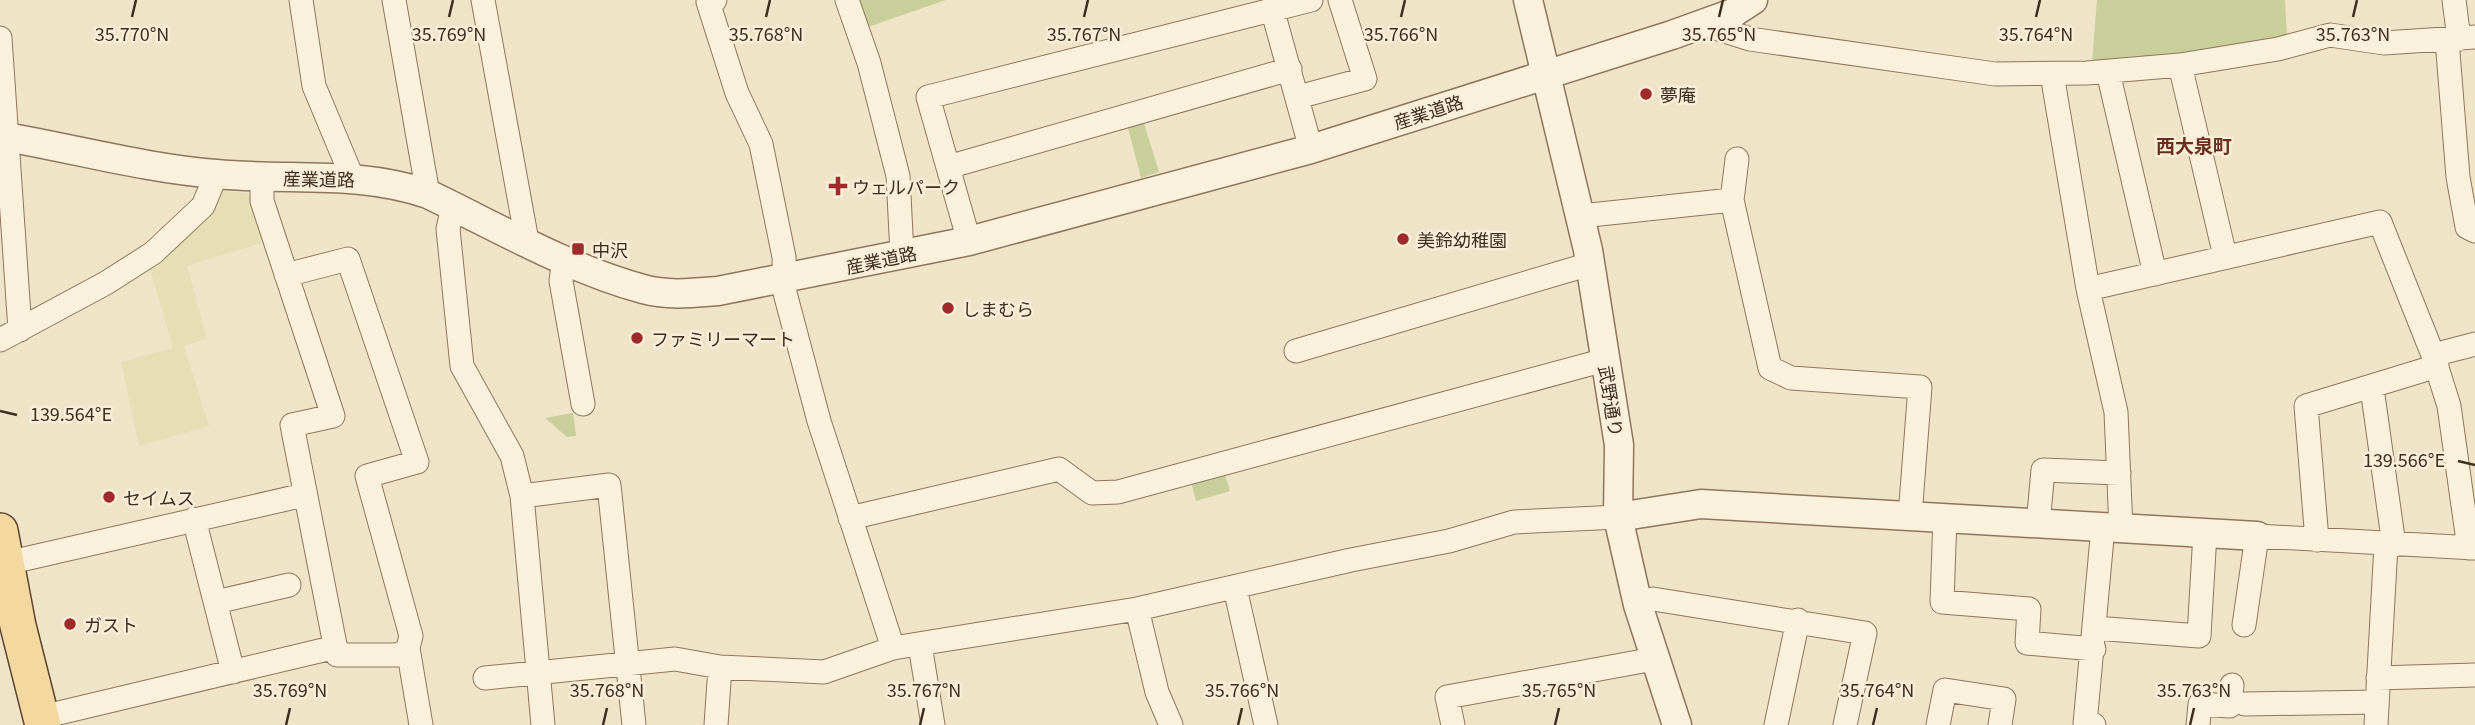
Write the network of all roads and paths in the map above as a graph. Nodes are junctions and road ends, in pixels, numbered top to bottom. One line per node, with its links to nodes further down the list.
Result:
1 (302, 0): 27 (street)
2 (394, 0): 28 (street)
3 (483, 0): 33 (street)
4 (715, 0): 41 (street)
5 (847, 0): 35 (street)
6 (1311, 0): 11 (street)
7 (1340, 0): 20 (street)
8 (1528, 0): 18 (street, 武野通り)
9 (1752, 0): 12 (street, 産業道路)
10 (2454, 0): 14 (street)
11 (1273, 12): 16 (street); 24 (street)
12 (1703, 24): 18 (street, 産業道路); 19 (street)
13 (0, 38): 21 (street)
14 (2460, 38): 15 (street); 32 (street)
15 (2180, 65): 17 (street); 36 (street)
16 (1290, 69): 20 (street); 24 (street)
17 (2108, 72): 19 (street); 39 (street)
18 (1544, 74): 22 (street, 産業道路); 31 (street, 武野通り)
19 (2052, 74): 42 (street)
20 (1298, 97): 22 (street)
21 (2, 136): 25 (street, 産業道路); 43 (street)
22 (1311, 149): 34 (street, 産業道路)
23 (1737, 159): 29 (street)
24 (948, 167): 34 (street)
25 (216, 174): 26 (street, 産業道路); 43 (street)
26 (262, 177): 27 (street, 産業道路); 40 (street)
27 (352, 177): 28 (street, 産業道路)
28 (428, 194): 30 (street, 産業道路)
29 (1732, 200): 31 (street); 54 (street)
30 (453, 206): 33 (street, 産業道路); 53 (street)
31 (1581, 216): 38 (street, 武野通り)
32 (2475, 231)
33 (527, 241): 37 (street, 産業道路)
34 (970, 241): 35 (street, 産業道路)
35 (902, 254): 41 (street, 産業道路)
36 (2225, 257): 39 (street); 47 (street)
37 (564, 259): 41 (street, 産業道路); 49 (street)
38 (1590, 264): 45 (street); 46 (street, 武野通り)
39 (2155, 274): 42 (street)
40 (286, 275): 52 (street); 77 (street)
41 (786, 278): 57 (street)
42 (2088, 289): 51 (street)
43 (10, 335)
44 (2475, 344): 47 (street)
45 (1296, 351)
46 (1605, 360): 55 (street, 武野通り); 57 (street)
47 (2435, 360): 48 (street); 50 (street)
48 (2372, 388): 63 (street); 64 (street)
49 (583, 404)
50 (2466, 446): 66 (street)
51 (2119, 473): 59 (street); 60 (street)
52 (304, 495): 58 (street); 76 (street)
53 (522, 496): 80 (street); 83 (street)
54 (1910, 516): 55 (street); 56 (street)
55 (1618, 517): 68 (street); 70 (street, 武野通り)
56 (1945, 517): 59 (street); 74 (street)
57 (850, 518): 78 (street)
58 (194, 519): 65 (street); 69 (street)
59 (2038, 525): 60 (street)
60 (2112, 528): 61 (street); 74 (street)
61 (2205, 533): 62 (street); 74 (street)
62 (2257, 536): 63 (street); 73 (street)
63 (2316, 540): 64 (street)
64 (2390, 545): 66 (street); 86 (street)
65 (4, 547): 90 (main road)
66 (2472, 548)
67 (289, 585): 69 (street)
68 (1235, 588): 71 (street); 97 (street)
69 (216, 602): 82 (street)
70 (1638, 605): 72 (street); 79 (street, 武野通り)
71 (1137, 610): 75 (street); 96 (street)
72 (1798, 620): 100 (street); 101 (street)
73 (2244, 625)
74 (2095, 638): 104 (street)
75 (920, 645): 78 (street); 95 (street)
76 (336, 647): 77 (street); 82 (street)
77 (408, 648): 91 (street)
78 (893, 648): 81 (street)
79 (1654, 659): 98 (street); 99 (street, 武野通り)
80 (629, 663): 81 (street); 83 (street); 93 (street)
81 (720, 667): 94 (street)
82 (233, 672): 90 (street)
83 (539, 673): 85 (street); 92 (street)
84 (2475, 675): 86 (street)
85 (485, 678)
86 (2378, 678): 89 (street)
87 (2232, 685): 105 (street)
88 (2245, 704): 89 (street)
89 (2376, 714)
90 (43, 721)
91 (421, 725)
92 (543, 725)
93 (634, 725)
94 (716, 725)
95 (933, 725)
96 (1171, 725)
97 (1266, 725)
98 (1453, 725)
99 (1677, 725)
100 (1776, 725)
101 (1845, 725)
102 (1938, 725): 103 (street)
103 (2000, 725)
104 (2094, 725)
105 (2198, 725)

